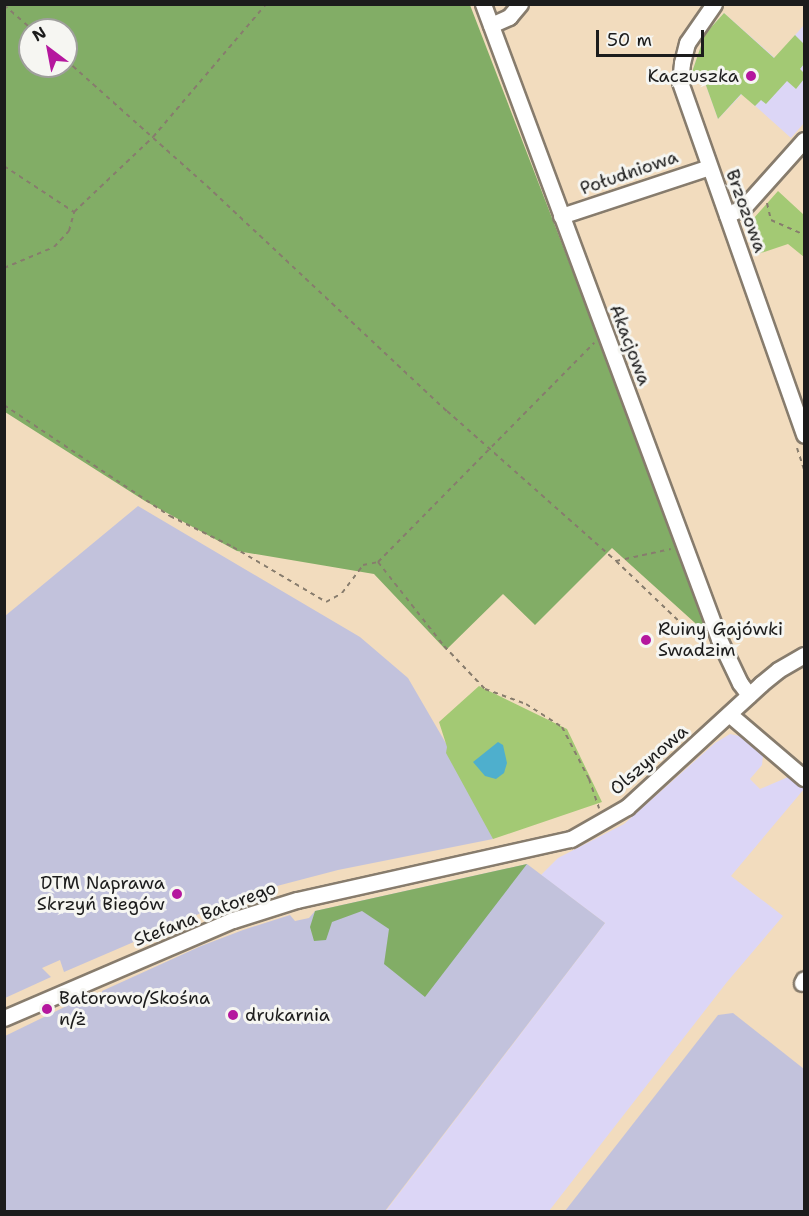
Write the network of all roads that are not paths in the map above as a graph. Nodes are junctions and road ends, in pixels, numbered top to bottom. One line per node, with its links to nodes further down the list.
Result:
1 (483, 4): 4 (street, Akacjowa)
2 (520, 4): 4 (street)
3 (714, 4): 6 (street, Brzozowa)
4 (491, 25): 8 (street, Akacjowa)
5 (804, 140): 7 (street)
6 (709, 167): 7 (street, Brzozowa); 8 (street, Południowa)
7 (727, 215): 9 (street, Brzozowa)
8 (561, 216): 12 (street, Akacjowa)
9 (801, 416): 10 (street, Brzozowa)
10 (804, 435)
11 (804, 655): 12 (street, Olszynowa)
12 (749, 695): 13 (street, Olszynowa)
13 (729, 714): 14 (street); 15 (street, Olszynowa)
14 (804, 778)
15 (497, 856): 16 (street, Stefana Batorego)
16 (4, 1017)

